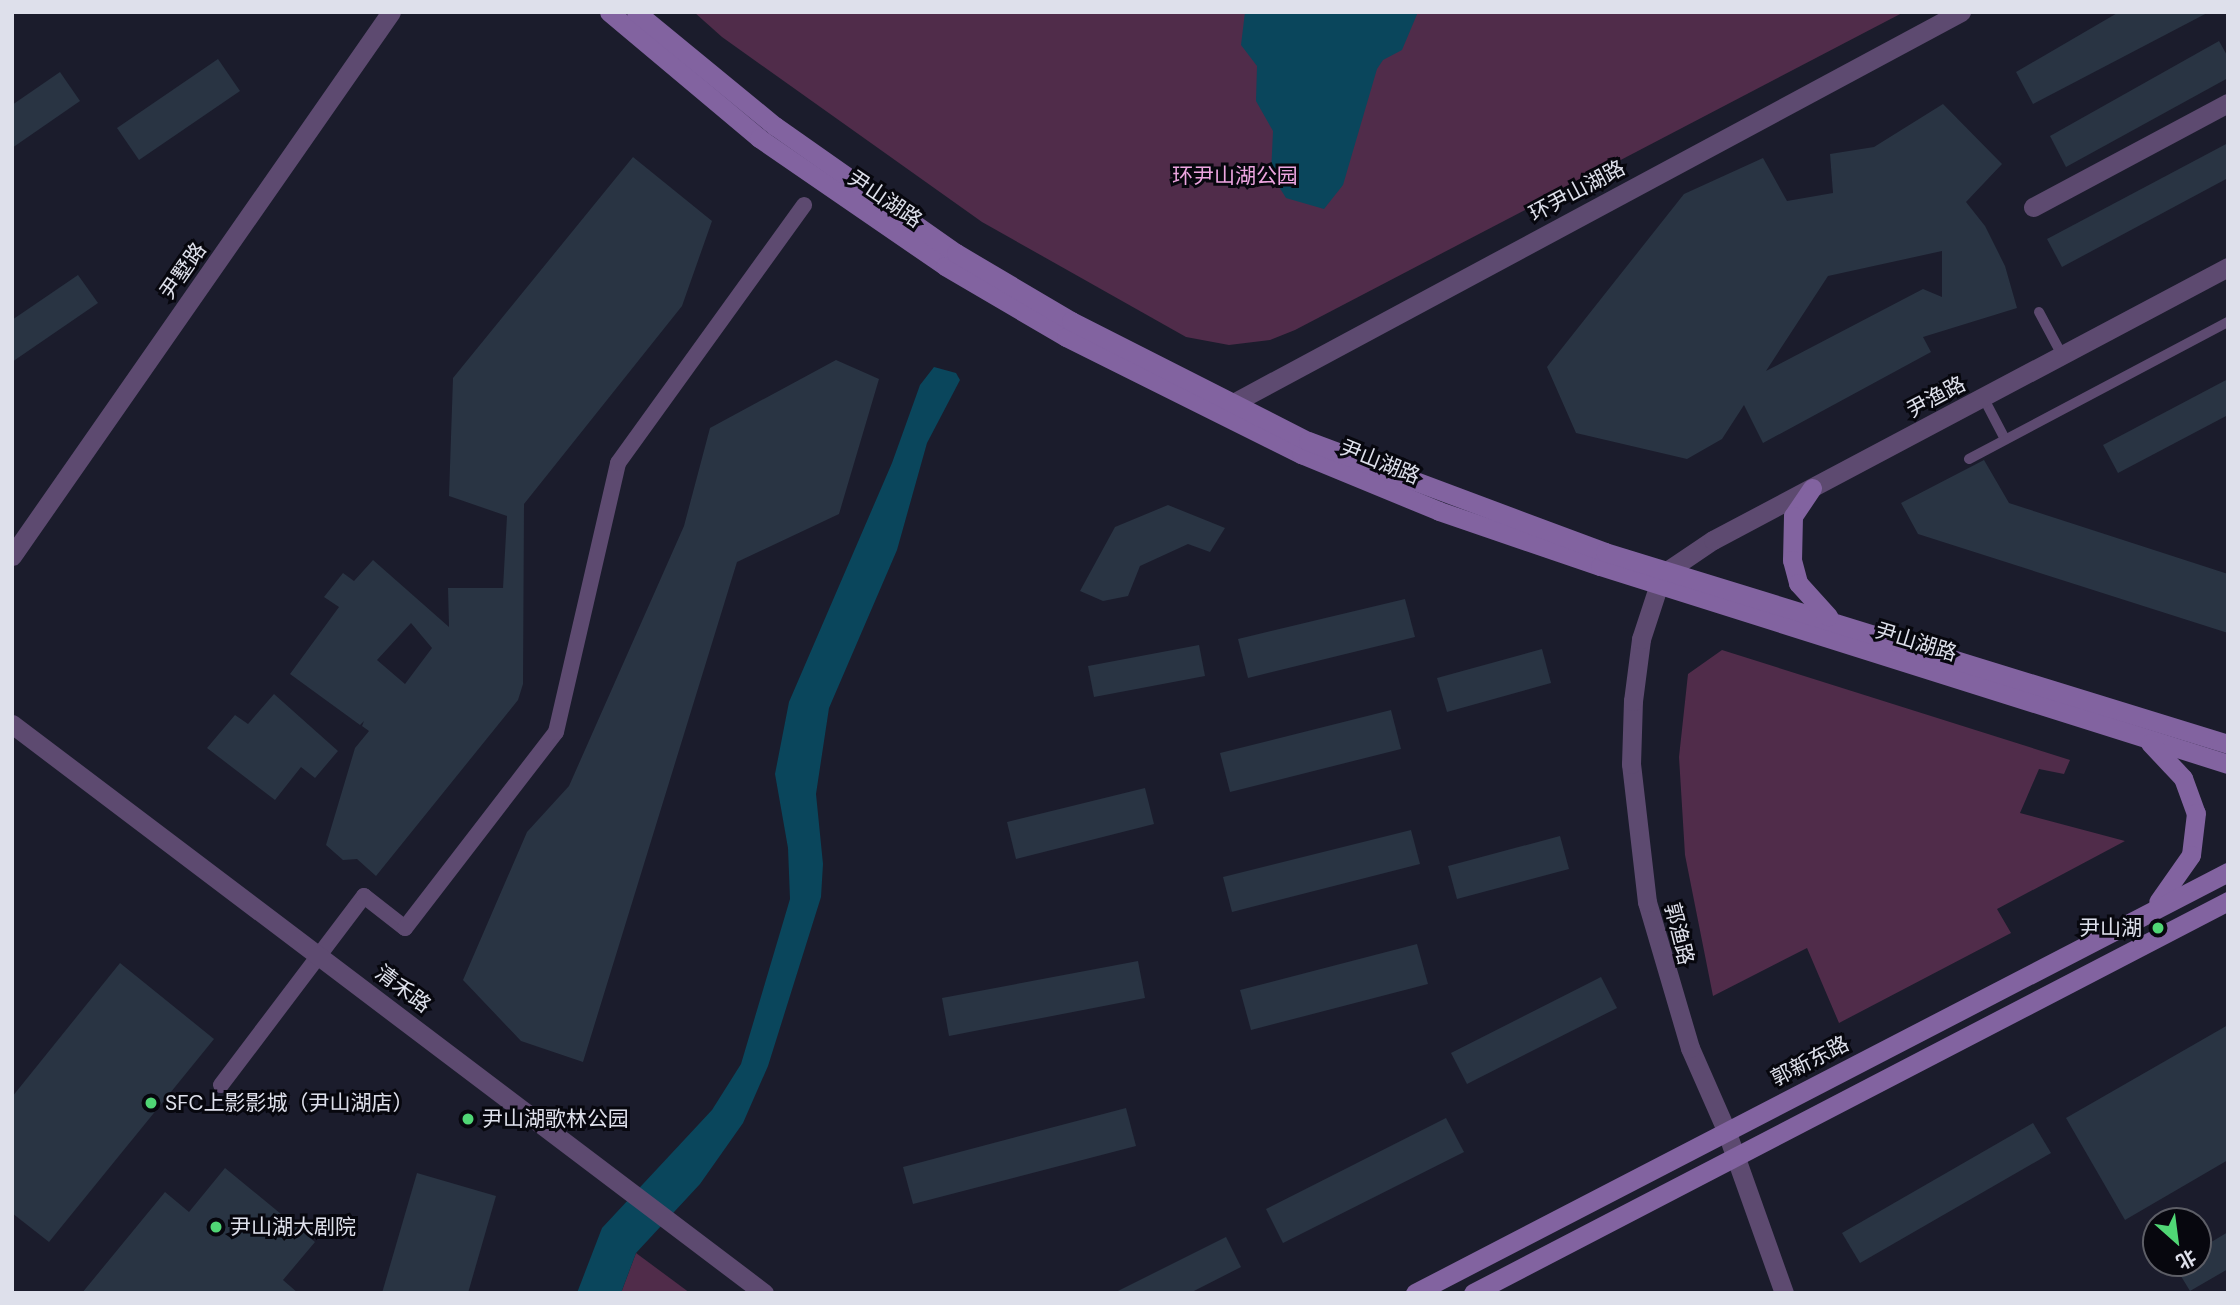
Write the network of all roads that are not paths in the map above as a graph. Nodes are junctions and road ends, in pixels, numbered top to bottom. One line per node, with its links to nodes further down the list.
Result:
1 (391, 12): 17 (street, 尹墅路)
2 (609, 12): 13 (main road, 尹山湖路)
3 (636, 12): 13 (main road, 尹山湖路)
4 (1961, 12): 13 (street, 环尹山湖路)
5 (2228, 103): 7 (street)
6 (804, 205): 27 (street)
7 (2033, 207)
8 (2228, 267): 11 (street, 尹渔路)
9 (2039, 312): 11 (lane)
10 (2228, 321): 14 (lane)
11 (2062, 355): 12 (street, 尹渔路)
12 (1983, 397): 14 (lane); 16 (street, 尹渔路)
13 (1223, 408): 18 (main road, 尹山湖路)
14 (2005, 439): 15 (lane)
15 (1969, 459)
16 (1812, 488): 18 (street, 尹渔路); 19 (main road)
17 (12, 556)
18 (1663, 578): 19 (main road, 尹山湖路); 21 (main road, 尹山湖路); 28 (street, 郭渔路)
19 (1834, 621): 22 (main road, 尹山湖路)
20 (12, 724): 30 (street, 清禾路)
21 (2143, 738): 23 (main road, 尹山湖路); 26 (main road)
22 (2228, 744)
23 (2228, 764)
24 (2228, 872): 26 (main road, 郭新东路)
25 (2228, 901): 29 (main road)
26 (2149, 912): 28 (main road, 郭新东路)
27 (221, 1085)
28 (1726, 1130): 29 (street, 郭渔路); 31 (main road, 郭新东路)
29 (1734, 1155): 32 (main road); 33 (street, 郭渔路)
30 (764, 1293)
31 (1415, 1293)
32 (1474, 1293)
33 (1784, 1293)

